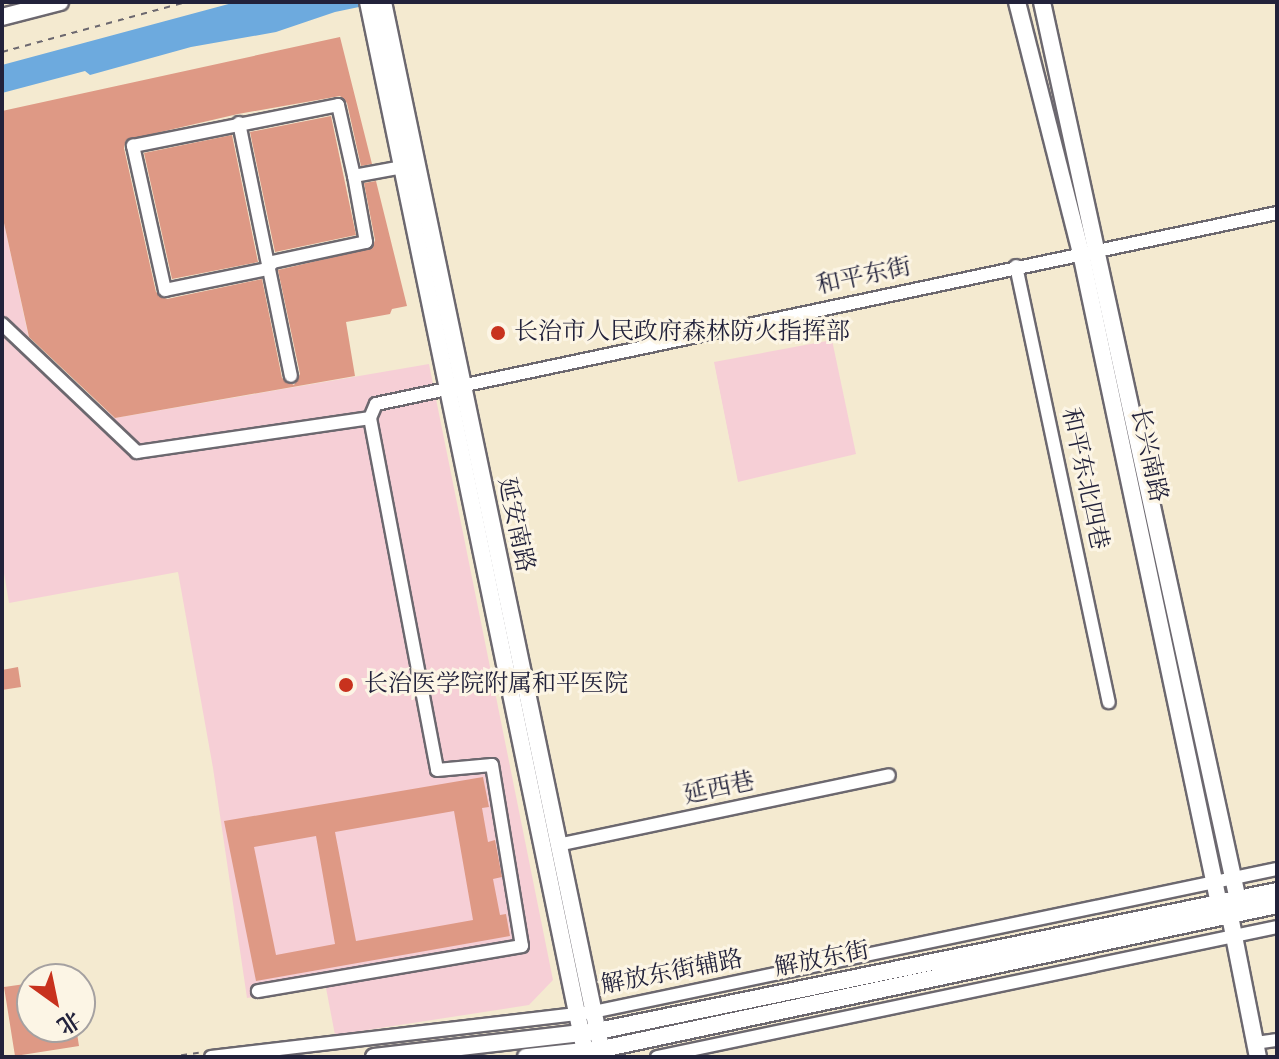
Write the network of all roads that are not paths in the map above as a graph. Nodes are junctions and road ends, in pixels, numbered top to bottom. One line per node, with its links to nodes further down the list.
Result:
1 (60, 2): 6 (main road)
2 (368, 2): 5 (main road, 延安南路)
3 (1017, 2): 11 (main road, 长兴南路)
4 (1042, 2): 11 (main road, 长兴南路)
5 (380, 13): 8 (main road, 延安南路)
6 (2, 17)
7 (239, 123): 9 (street); 13 (street); 13 (street)
8 (409, 166): 9 (street); 16 (main road, 延安南路)
9 (354, 176): 13 (street)
10 (1277, 213): 11 (street, 和平东街)
11 (1089, 251): 12 (street, 和平东街); 22 (main road, 长兴南路); 23 (main road, 长兴南路)
12 (1016, 266): 16 (street, 和平东街); 18 (street, 和平东北四巷)
13 (267, 269): 15 (street)
14 (2, 324): 17 (street)
15 (291, 376)
16 (455, 388): 17 (street, 和平东街); 20 (main road, 延安南路); 31 (main road, 延安南路)
17 (370, 418): 30 (street)
18 (1109, 702)
19 (889, 775): 20 (street, 延西巷)
20 (558, 845): 31 (main road, 延安南路)
21 (1277, 869): 22 (street, 解放东街辅路)
22 (1233, 879): 23 (street, 解放东街辅路); 25 (main road, 长兴南路)
23 (1215, 884): 27 (main road, 长兴南路); 31 (street, 解放东街辅路)
24 (1277, 891): 25 (main road)
25 (1238, 900): 27 (main road)
26 (1277, 905): 27 (main road, 解放东街)
27 (1224, 910): 29 (main road, 长兴南路); 33 (main road, 解放东街)
28 (1277, 927): 29 (street)
29 (1234, 936): 34 (main road, 长兴南路); 38 (street)
30 (258, 991)
31 (586, 1013): 33 (main road, 延安南路); 35 (street, 解放东街辅路)
32 (1277, 1040): 34 (street)
33 (593, 1046): 36 (main road, 解放东街); 37 (main road, 解放东街)
34 (1257, 1050)
35 (206, 1055)
36 (374, 1057)
37 (526, 1057)
38 (657, 1057)

